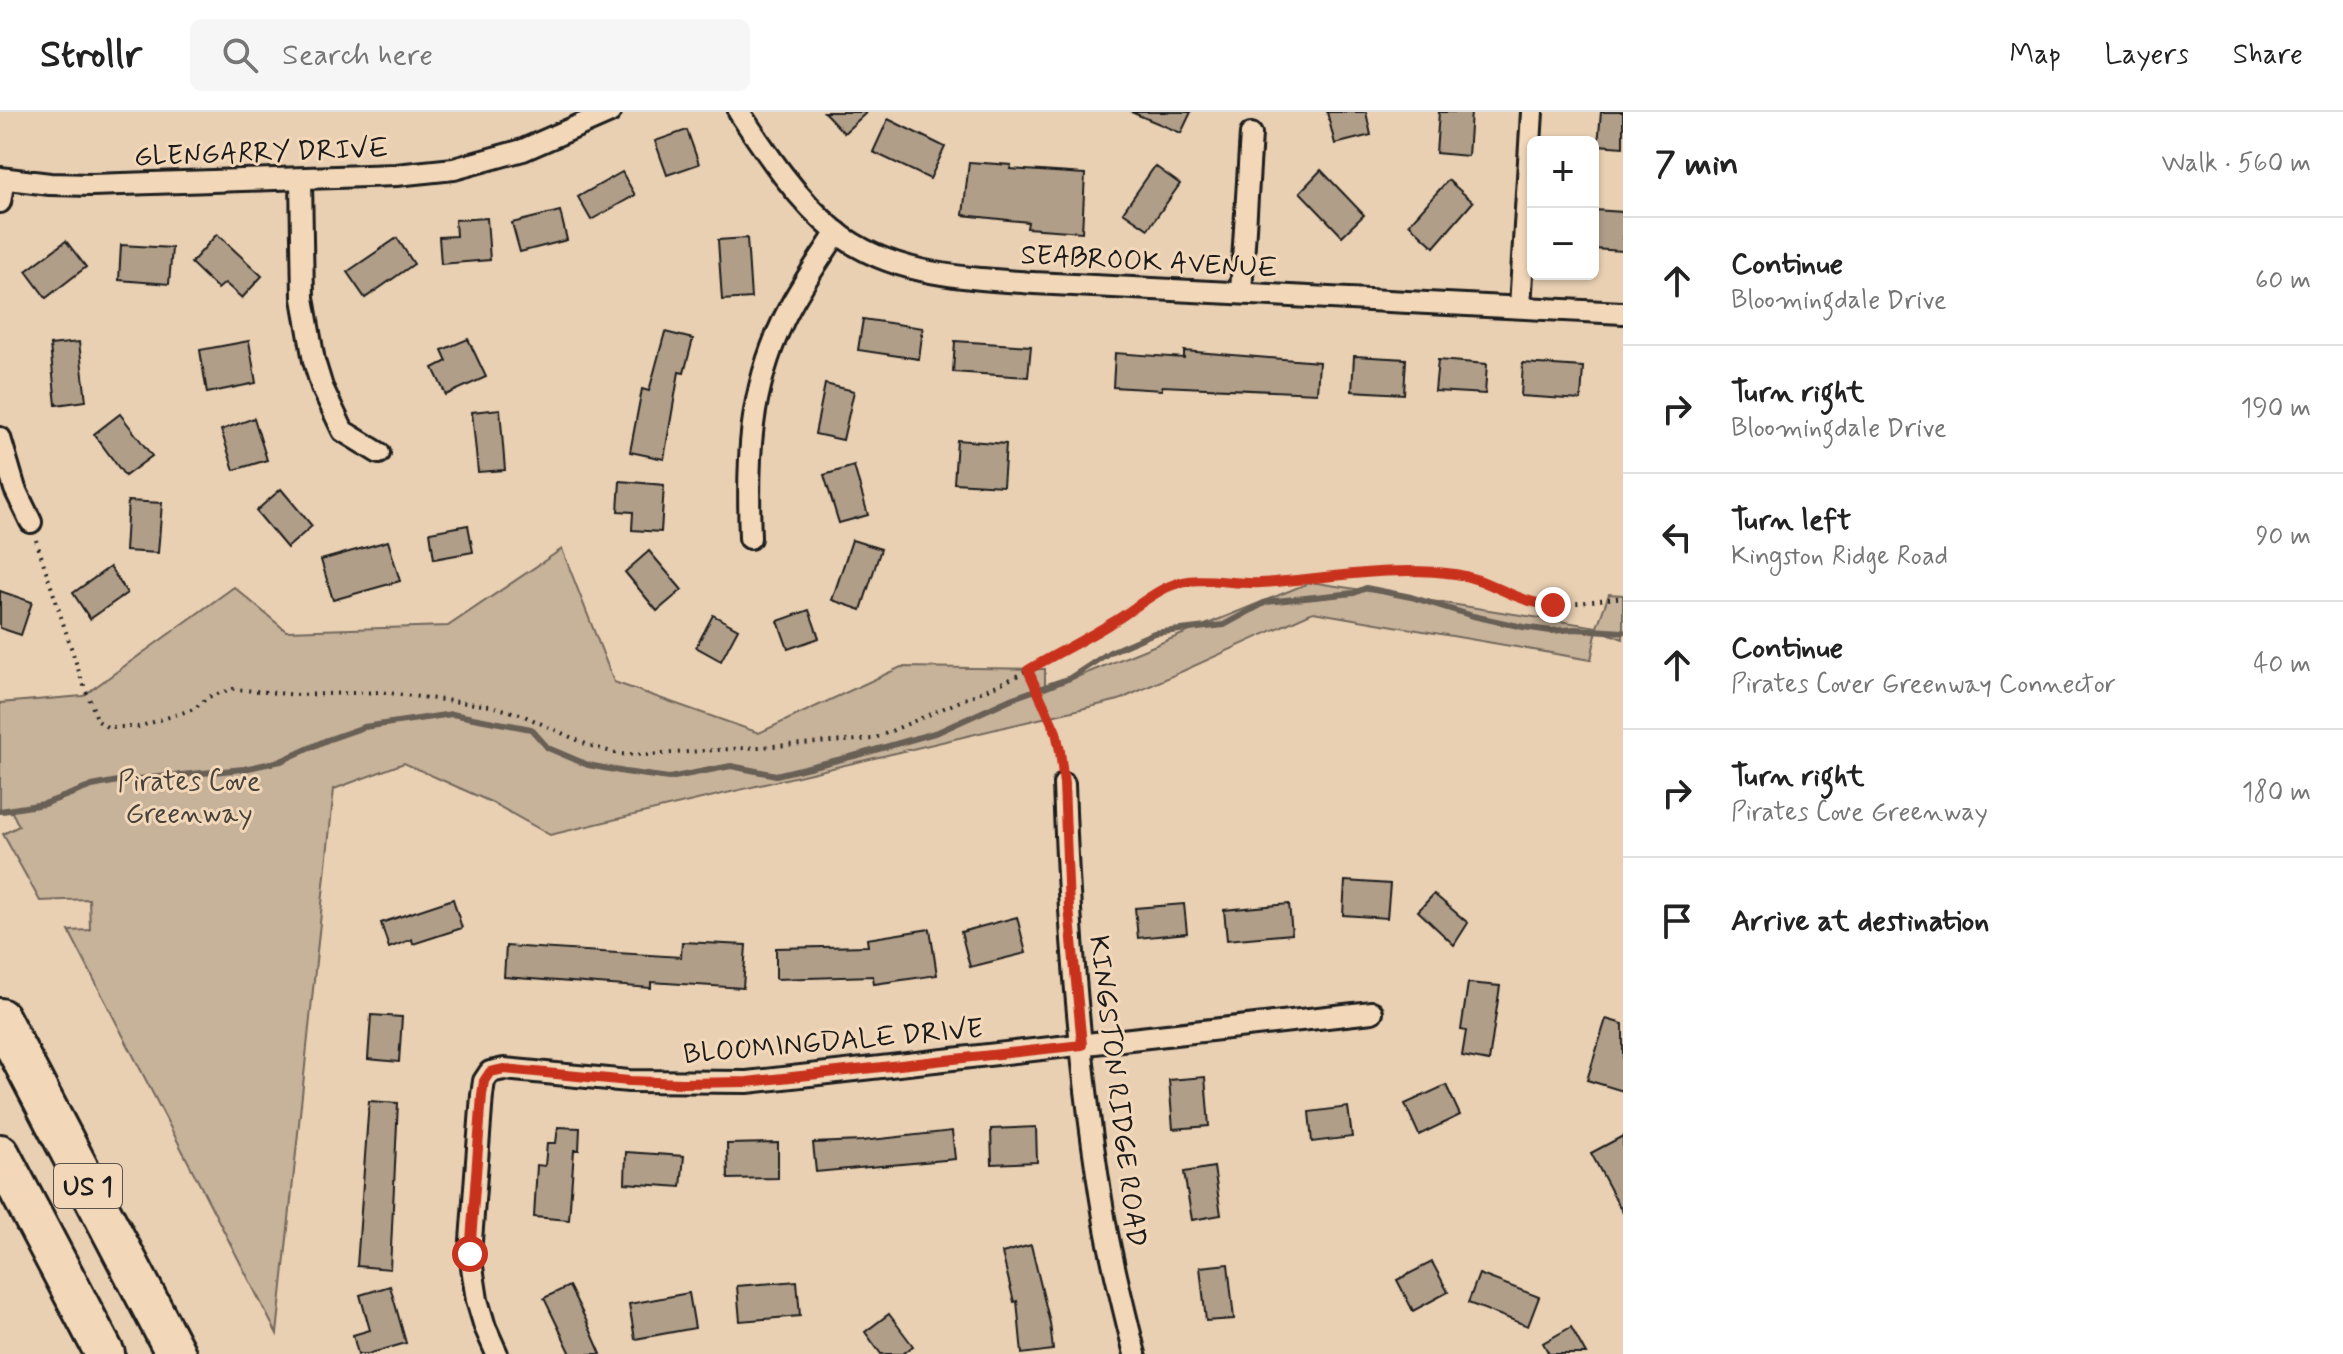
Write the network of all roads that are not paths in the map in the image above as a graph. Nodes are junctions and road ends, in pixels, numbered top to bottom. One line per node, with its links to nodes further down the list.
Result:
1 (610, 112): 6 (street, GLENGARRY DRIVE)
2 (739, 112): 8 (street, SEABROOK AVENUE)
3 (1532, 112): 10 (street)
4 (1251, 134): 9 (street)
5 (2, 179): 6 (street, GLENGARRY DRIVE); 7 (street)
6 (301, 179): 13 (street)
7 (0, 202)
8 (837, 232): 9 (street, SEABROOK AVENUE); 15 (street)
9 (1241, 292): 10 (street, SEABROOK AVENUE)
10 (1520, 307): 11 (street, SEABROOK AVENUE)
11 (1623, 313)
12 (0, 438): 14 (street)
13 (379, 453)
14 (31, 522)
15 (750, 538)
16 (1064, 784): 19 (street, KINGSTON RIDGE ROAD)
17 (1372, 1012): 19 (street, BLOOMINGDALE DRIVE)
18 (0, 1018): 22 (highway, US 1)
19 (1082, 1045): 23 (street, BLOOMINGDALE DRIVE); 24 (street, KINGSTON RIDGE ROAD)
20 (0, 1154): 21 (highway, US 1)
21 (105, 1354)
22 (176, 1354)
23 (497, 1354)
24 (1135, 1354)

